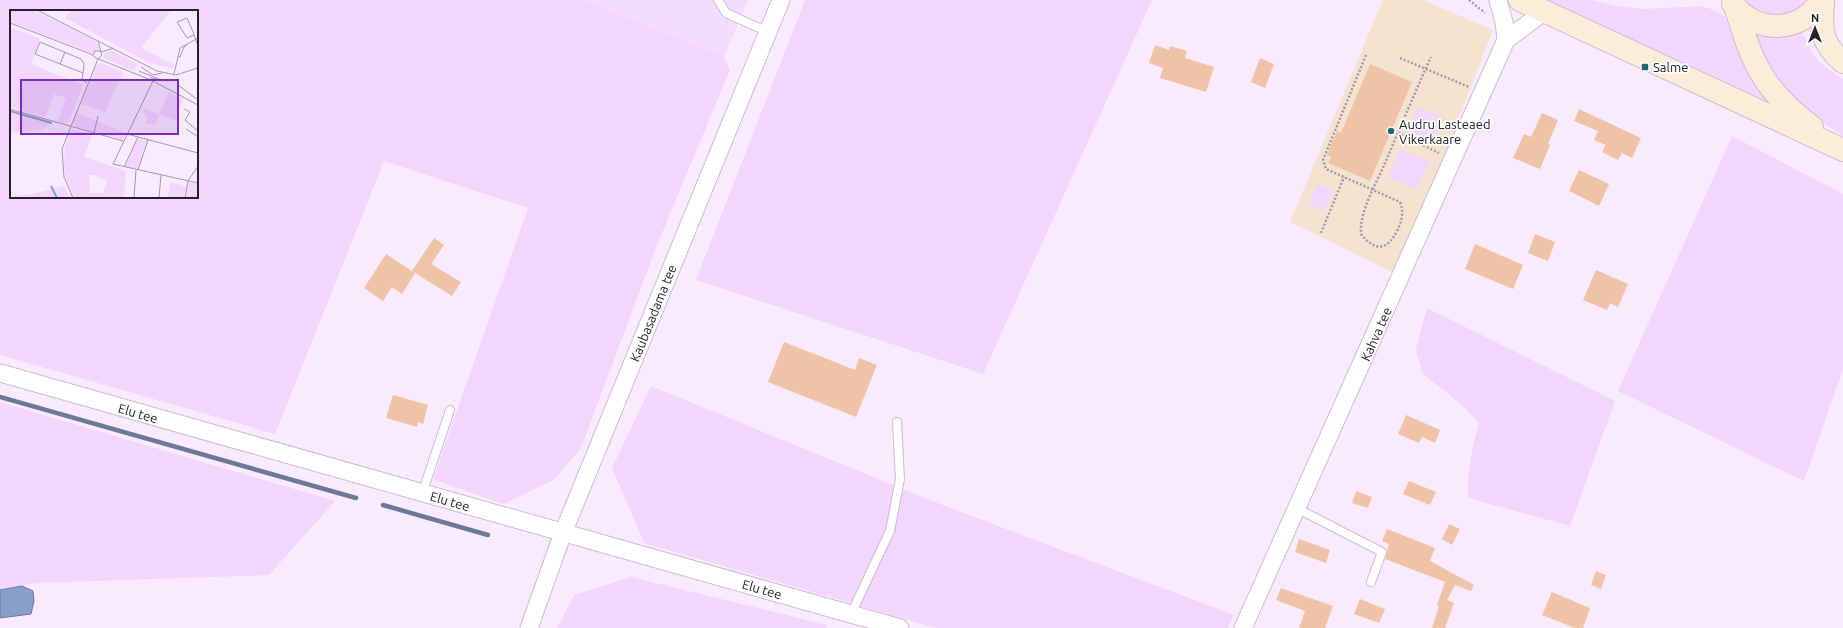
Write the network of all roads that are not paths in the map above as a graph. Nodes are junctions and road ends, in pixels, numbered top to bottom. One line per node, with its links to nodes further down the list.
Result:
1 (718, 0): 8 (lane)
2 (781, 0): 8 (street, Kaubasadama tee)
3 (1498, 0): 9 (street)
4 (1520, 0): 7 (main road)
5 (1822, 0): 6 (main road); 10 (main road)
6 (1730, 2): 11 (main road)
7 (1544, 11): 9 (street, Kahva tee); 11 (main road)
8 (768, 32): 17 (street, Kaubasadama tee)
9 (1506, 40): 16 (street, Kahva tee)
10 (1843, 62)
11 (1843, 150)
12 (0, 373): 15 (street, Elu tee)
13 (450, 410): 15 (lane)
14 (898, 422): 19 (lane)
15 (422, 494): 17 (street, Elu tee)
16 (1298, 509): 18 (lane); 22 (street, Kahva tee)
17 (564, 533): 19 (street, Elu tee); 20 (street, Kaubasadama tee)
18 (1371, 582)
19 (851, 614): 21 (street, Elu tee)
20 (529, 628)
21 (900, 628)
22 (1245, 628)

